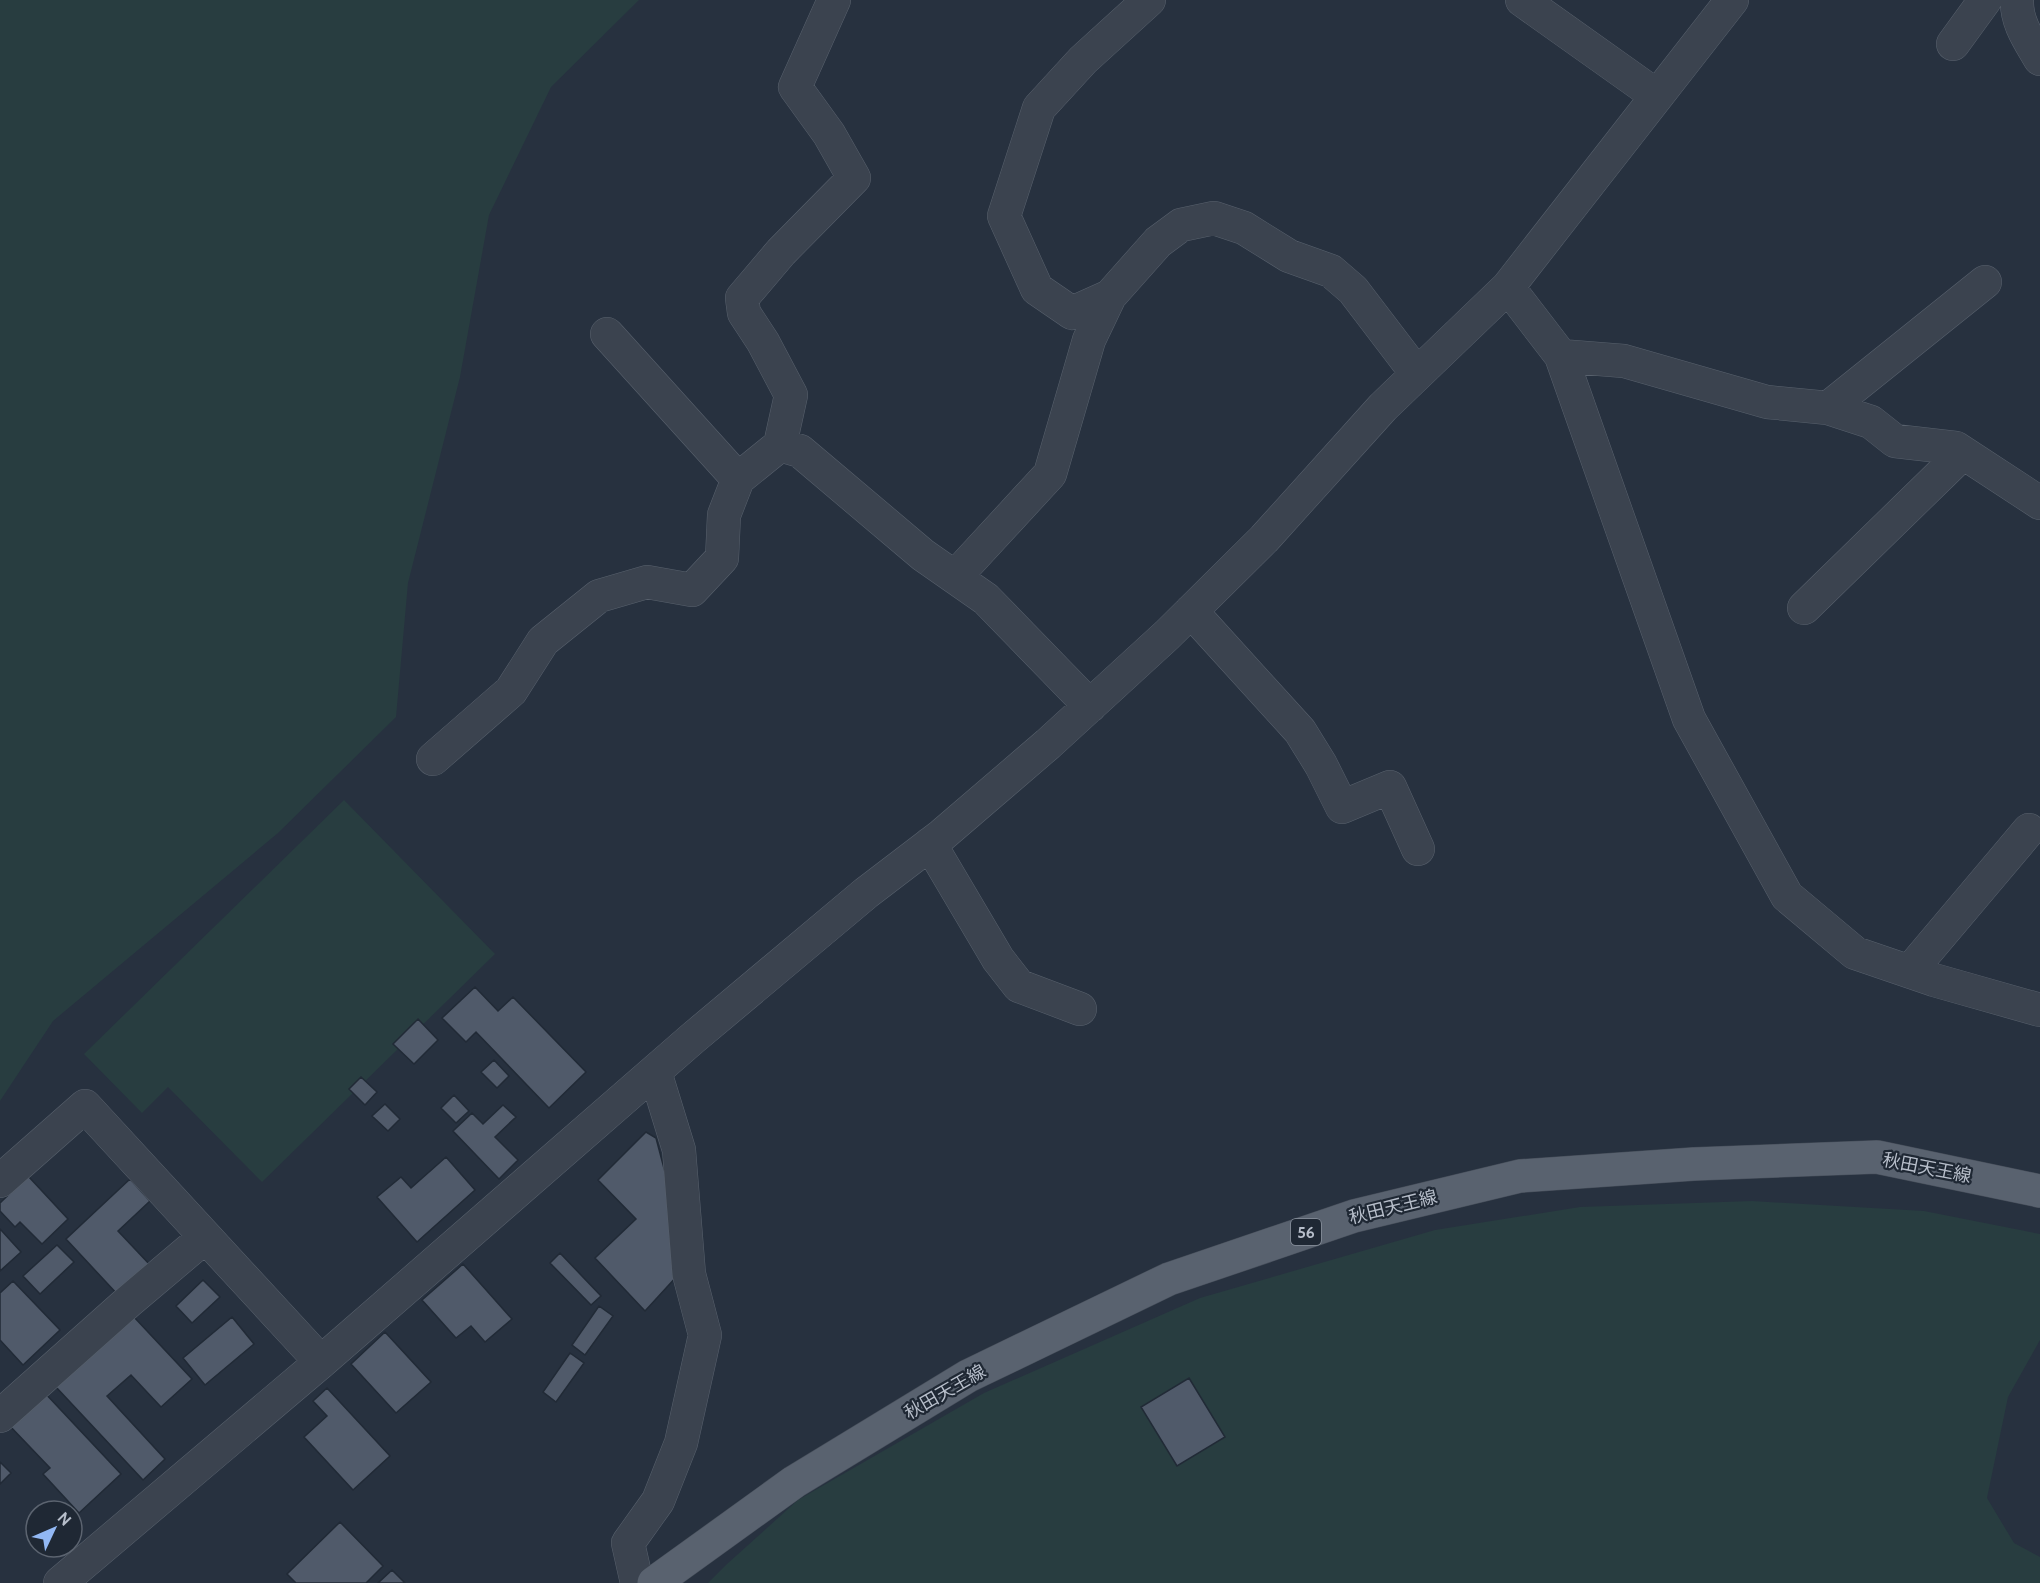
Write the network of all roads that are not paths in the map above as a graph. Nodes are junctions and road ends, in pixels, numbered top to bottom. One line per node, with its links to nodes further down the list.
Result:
1 (834, 0): 17 (street)
2 (1149, 0): 12 (street)
3 (1522, 0): 9 (street)
4 (1732, 0): 9 (street)
5 (1985, 0): 7 (street)
6 (2017, 0): 8 (street)
7 (1953, 44)
8 (2040, 59)
9 (1657, 96): 11 (street)
10 (1985, 282): 16 (street)
11 (1508, 287): 14 (street); 15 (street)
12 (1110, 296): 15 (street); 21 (street)
13 (607, 334): 19 (street)
14 (1561, 356): 16 (street); 29 (street)
15 (1417, 374): 23 (street)
16 (1828, 408): 18 (street)
17 (780, 445): 19 (street); 21 (street)
18 (1963, 453): 20 (street); 22 (street)
19 (738, 479): 25 (street)
20 (2040, 503)
21 (955, 577): 24 (street)
22 (1804, 608)
23 (1191, 611): 24 (street); 28 (street)
24 (1090, 706): 27 (street)
25 (433, 759)
26 (2029, 830): 29 (street)
27 (930, 844): 30 (street); 32 (street)
28 (1418, 849)
29 (1910, 971): 31 (street)
30 (1080, 1009)
31 (2040, 1010)
32 (655, 1072): 36 (street); 39 (street)
33 (0, 1181): 35 (street)
34 (2040, 1191): 40 (main road, 秋田天王線 / 56)
35 (205, 1237): 36 (street); 37 (street)
36 (321, 1362): 38 (street)
37 (0, 1416)
38 (60, 1583)
39 (637, 1583)
40 (654, 1583)

